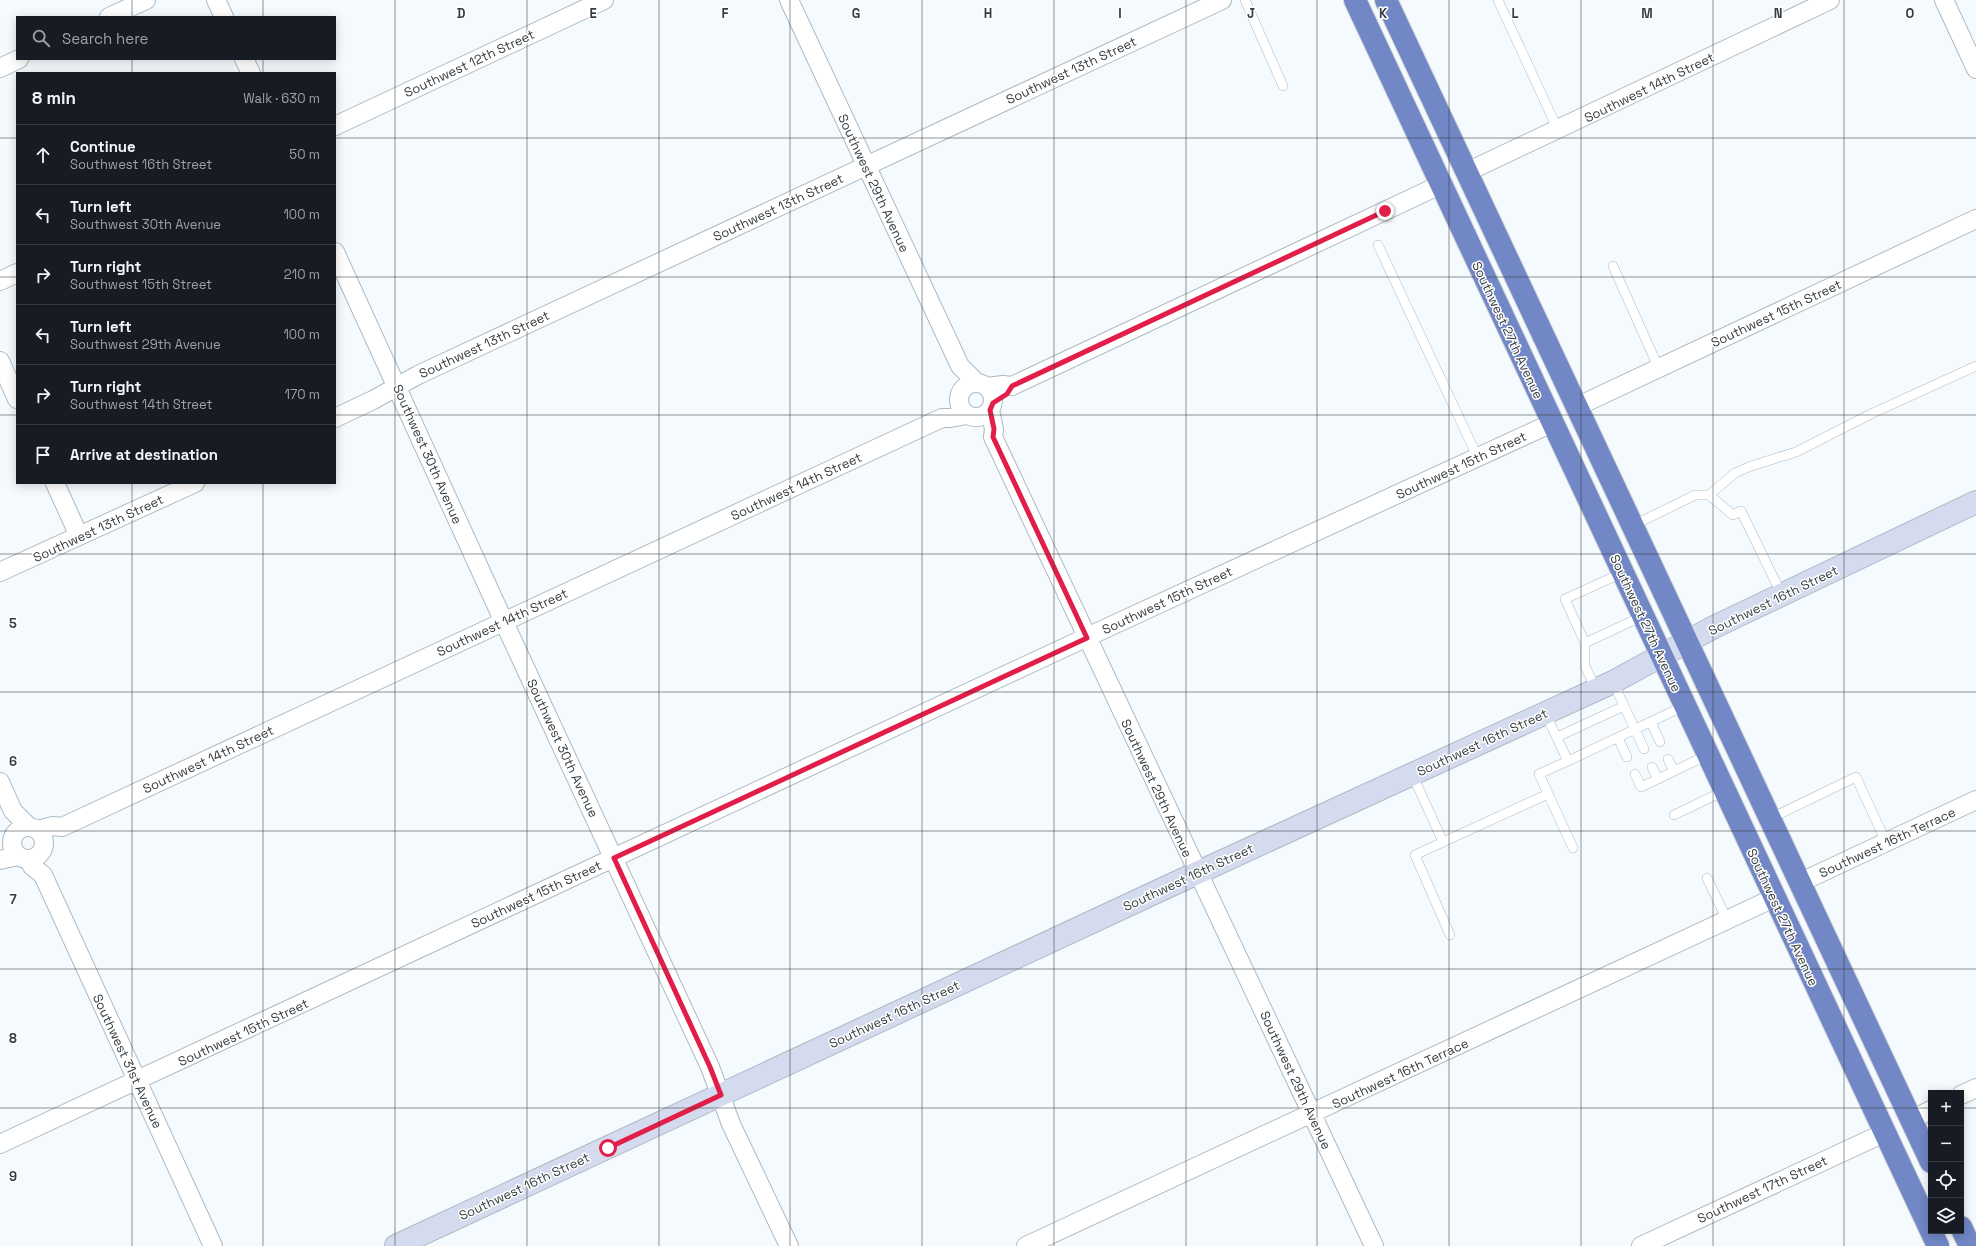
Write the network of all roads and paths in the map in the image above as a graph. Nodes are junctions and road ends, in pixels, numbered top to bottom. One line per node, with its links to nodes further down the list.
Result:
1 (146, 0): 12 (street)
2 (216, 0): 13 (street)
3 (604, 0): 20 (street, Southwest 12th Street)
4 (789, 0): 23 (street, Southwest 29th Avenue)
5 (1222, 0): 23 (street, Southwest 13th Street)
6 (1245, 0): 19 (lane)
7 (1355, 0): 22 (highway, Southwest 27th Avenue)
8 (1386, 0): 24 (highway)
9 (1498, 0): 21 (lane)
10 (1830, 0): 21 (street, Southwest 14th Street)
11 (1944, 0): 17 (street)
12 (111, 16)
13 (224, 16)
14 (17, 60): 16 (street)
15 (244, 60): 18 (street)
16 (0, 68)
17 (1976, 69)
18 (250, 72)
19 (1283, 86)
20 (336, 126)
21 (1558, 130): 24 (street, Southwest 14th Street)
22 (1427, 156): 24 (highway); 25 (highway, Southwest 27th Avenue)
23 (866, 166): 36 (street, Southwest 13th Street); 38 (street, Southwest 29th Avenue)
24 (1467, 172): 26 (highway)
25 (1440, 185): 26 (highway); 38 (street, Southwest 14th Street); 41 (highway, Southwest 27th Avenue)
26 (1482, 203): 39 (highway)
27 (1976, 218): 35 (street, Southwest 15th Street)
28 (1378, 245): 42 (lane)
29 (336, 254): 36 (street, Southwest 30th Avenue)
30 (1613, 266): 35 (lane)
31 (16, 273): 32 (street)
32 (0, 281)
33 (0, 361): 37 (street)
34 (1976, 366): 45 (lane)
35 (1659, 369): 39 (street, Southwest 15th Street)
36 (398, 386): 40 (street, Southwest 13th Street); 53 (street, Southwest 30th Avenue)
37 (16, 396)
38 (977, 400): 53 (street, Southwest 14th Street); 54 (street, Southwest 29th Avenue)
39 (1576, 407): 47 (highway)
40 (336, 417)
41 (1552, 423): 42 (street, Southwest 15th Street); 50 (highway, Southwest 27th Avenue)
42 (1478, 458): 54 (street, Southwest 15th Street)
43 (55, 484): 48 (street)
44 (193, 484): 48 (street, Southwest 13th Street)
45 (1709, 495): 47 (lane); 51 (lane)
46 (1976, 502): 51 (street, Southwest 16th Street)
47 (1632, 526): 55 (highway)
48 (79, 536): 49 (street, Southwest 13th Street)
49 (0, 572)
50 (1622, 573): 52 (highway, Southwest 27th Avenue); 56 (lane)
51 (1782, 595): 55 (street, Southwest 16th Street)
52 (1643, 616): 56 (lane); 57 (highway, Southwest 27th Avenue)
53 (504, 622): 85 (street, Southwest 14th Street); 87 (street, Southwest 30th Avenue)
54 (1087, 638): 87 (street, Southwest 15th Street); 89 (street, Southwest 29th Avenue)
55 (1687, 642): 57 (street, Southwest 16th Street); 82 (highway)
56 (1585, 643): 58 (lane)
57 (1662, 656): 58 (street, Southwest 16th Street); 60 (highway, Southwest 27th Avenue)
58 (1604, 686): 59 (lane); 61 (street, Southwest 16th Street)
59 (1624, 706): 63 (lane); 64 (lane)
60 (1684, 706): 62 (lane); 68 (highway, Southwest 27th Avenue)
61 (1545, 713): 64 (lane); 74 (street, Southwest 16th Street)
62 (1651, 722): 63 (lane); 66 (lane)
63 (1635, 730): 65 (lane); 67 (lane)
64 (1557, 737): 71 (lane)
65 (1618, 738): 69 (lane); 71 (lane)
66 (1660, 742)
67 (1644, 749)
68 (1708, 755): 73 (lane); 78 (highway, Southwest 27th Avenue)
69 (1627, 757)
70 (1668, 759): 73 (lane)
71 (1568, 761): 79 (lane)
72 (1652, 767): 76 (lane)
73 (1674, 771): 76 (lane)
74 (1412, 774): 83 (lane); 89 (street, Southwest 16th Street)
75 (1635, 774): 76 (lane)
76 (1658, 779)
77 (0, 782): 85 (street)
78 (1724, 791): 81 (lane); 92 (highway, Southwest 27th Avenue)
79 (1548, 794): 83 (lane); 86 (lane)
80 (1976, 800): 84 (street, Southwest 16th Terrace)
81 (1674, 815)
82 (1770, 819): 84 (lane); 91 (highway)
83 (1443, 842): 94 (lane)
84 (1886, 842): 91 (street, Southwest 16th Terrace)
85 (25, 844): 88 (street, Southwest 14th Street); 95 (street, Southwest 31st Avenue)
86 (1573, 848)
87 (614, 858): 95 (street, Southwest 15th Street); 98 (street, Southwest 30th Avenue)
88 (0, 860)
89 (1197, 872): 98 (street, Southwest 16th Street); 101 (street, Southwest 29th Avenue)
90 (1707, 878): 93 (lane)
91 (1799, 883): 102 (highway)
92 (1774, 898): 93 (street, Southwest 16th Terrace); 99 (highway, Southwest 27th Avenue)
93 (1726, 920): 101 (street, Southwest 16th Terrace)
94 (1450, 935)
95 (137, 1081): 104 (street, Southwest 15th Street); 107 (street, Southwest 31st Avenue)
96 (1976, 1088): 97 (street)
97 (1964, 1094)
98 (721, 1095): 108 (street, Southwest 16th Street); 109 (street, Southwest 30th Avenue)
99 (1869, 1102): 102 (highway); 103 (highway, Southwest 27th Avenue)
100 (1928, 1112): 102 (street)
101 (1312, 1114): 110 (street, Southwest 16th Terrace); 111 (street, Southwest 29th Avenue)
102 (1911, 1120): 105 (highway)
103 (1884, 1133): 105 (highway); 112 (street, Southwest 17th Street); 113 (highway, Southwest 27th Avenue)
104 (0, 1144)
105 (1928, 1155)
106 (1964, 1233): 114 (highway)
107 (213, 1246)
108 (396, 1246)
109 (789, 1246)
110 (1026, 1246)
111 (1374, 1246)
112 (1641, 1246)
113 (1938, 1246)
114 (1970, 1246)

